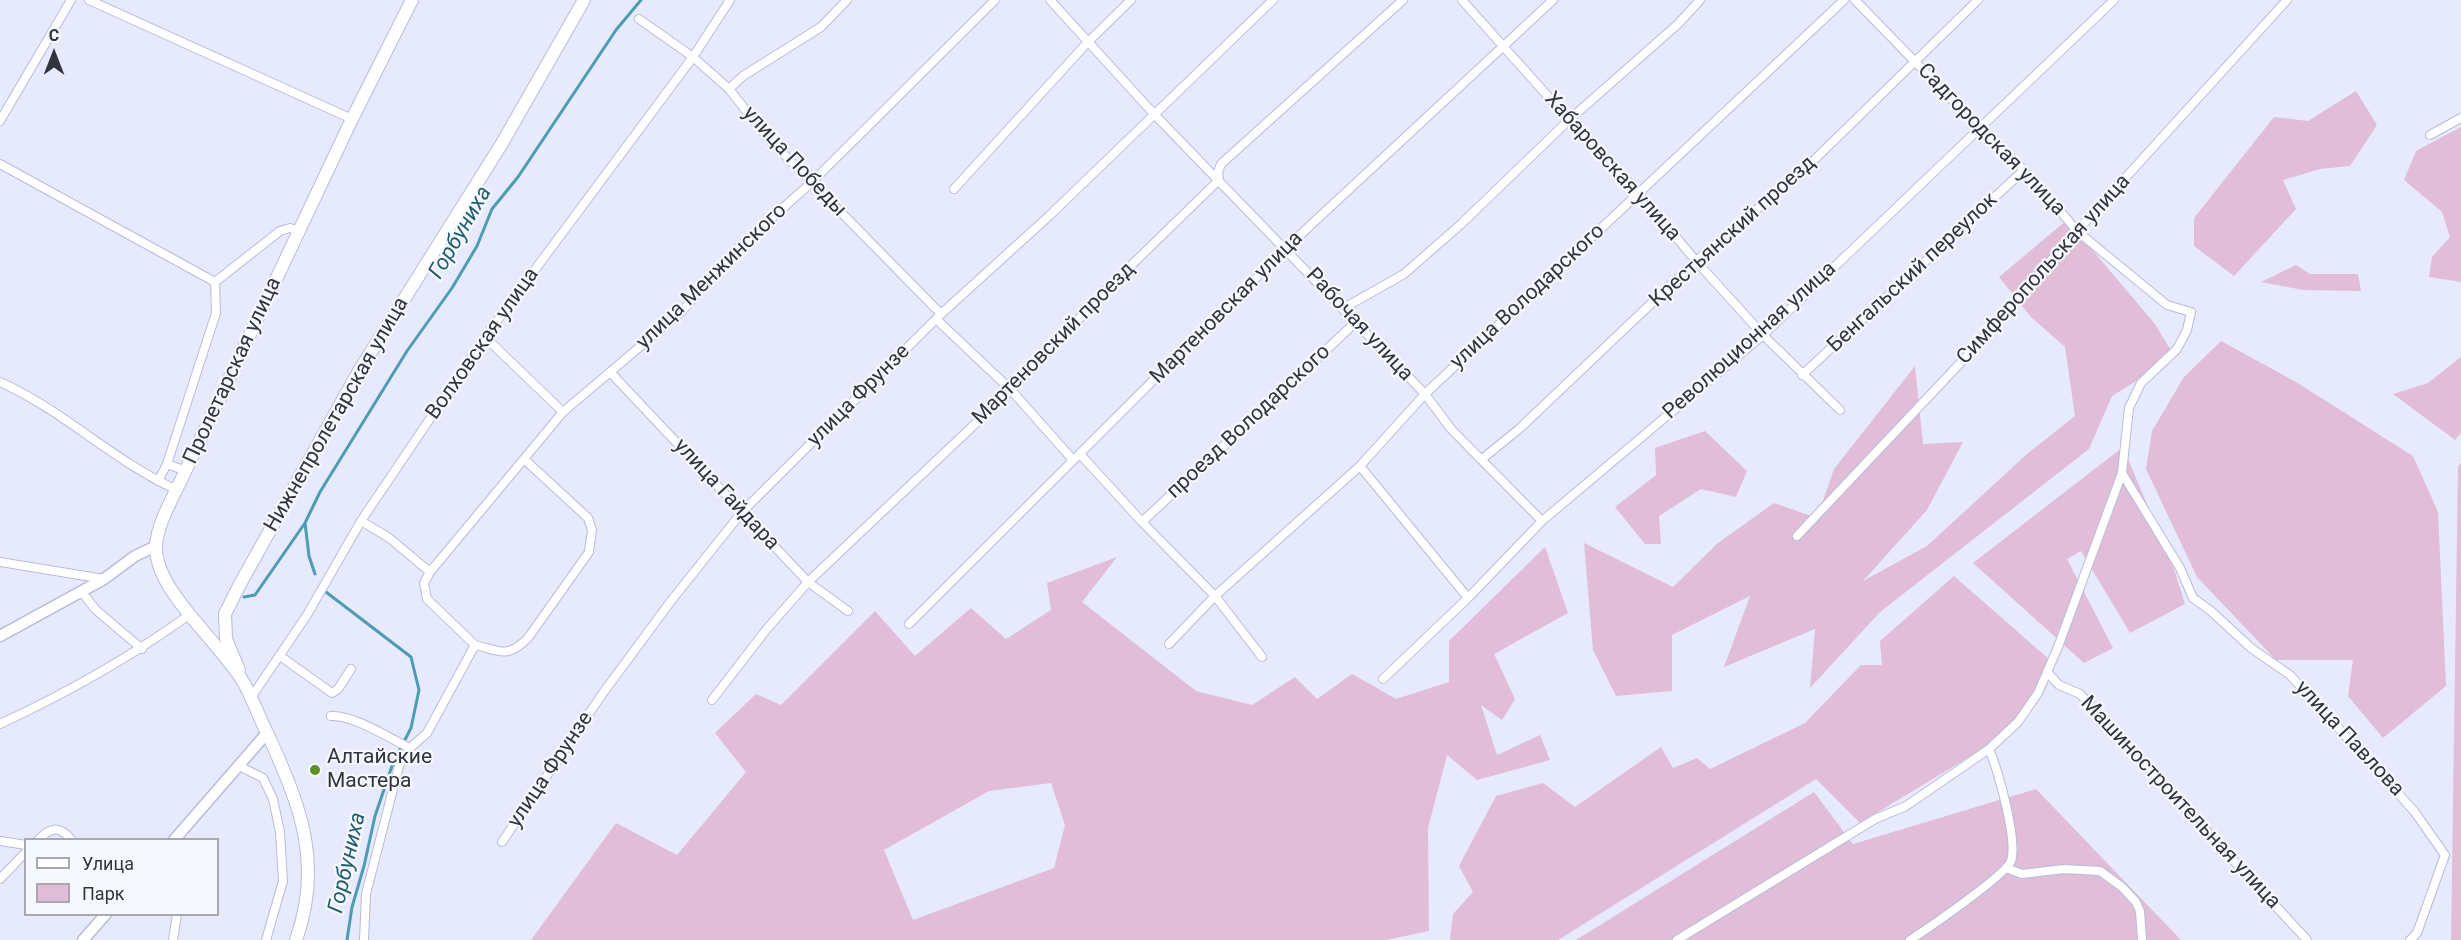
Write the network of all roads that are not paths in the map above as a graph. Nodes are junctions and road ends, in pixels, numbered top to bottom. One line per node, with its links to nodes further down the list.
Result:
1 (71, 0): 30 (street)
2 (89, 0): 28 (street)
3 (412, 0): 28 (main road, Пролетарская улица)
4 (584, 0): 90 (main road, Нижнепролетарская улица)
5 (730, 0): 23 (street, Волховская улица)
6 (847, 0): 25 (street)
7 (995, 0): 36 (street, улица Менжинского)
8 (1050, 0): 21 (street, Рабочая улица)
9 (1131, 0): 21 (street)
10 (1273, 0): 26 (street, улица Фрунзе)
11 (1403, 0): 35 (street, Мартеновский проезд)
12 (1462, 0): 22 (street, Хабаровская улица)
13 (1553, 0): 22 (street, Мартеновская улица)
14 (1700, 0): 29 (street)
15 (1844, 0): 38 (street, улица Володарского)
16 (1855, 0): 24 (street, Садгородская улица)
17 (1978, 0): 24 (street, Крестьянский проезд)
18 (2114, 0): 31 (street, Революционная улица)
19 (2287, 0): 40 (street, Симферопольская улица)
20 (639, 19): 23 (street, улица Победы)
21 (1087, 43): 26 (street, Рабочая улица); 37 (street)
22 (1505, 47): 29 (street, Хабаровская улица); 41 (street, Мартеновская улица)
23 (693, 57): 25 (street, улица Победы); 48 (street, Волховская улица)
24 (1915, 61): 31 (street, Садгородская улица); 42 (street, Крестьянский проезд)
25 (729, 88): 36 (street, улица Победы)
26 (1154, 114): 35 (street, Рабочая улица); 45 (street, улица Фрунзе)
27 (2461, 118): 32 (street)
28 (351, 119): 39 (main road, Пролетарская улица)
29 (1569, 120): 38 (street, Хабаровская улица); 44 (street)
30 (0, 121)
31 (1981, 127): 34 (street, Садгородская улица); 47 (street, Революционная улица)
32 (2430, 135)
33 (0, 164): 43 (street)
34 (2024, 170): 40 (street, Садгородская улица); 50 (street, Бенгальский переулок)
35 (1219, 180): 41 (street, Рабочая улица); 52 (street, Мартеновский проезд)
36 (811, 183): 45 (street, улица Победы); 49 (street, улица Менжинского)
37 (954, 189)
38 (1639, 193): 42 (street, Хабаровская улица); 53 (street, улица Володарского)
39 (300, 231): 43 (street); 61 (main road, Пролетарская улица)
40 (2077, 231): 62 (street, Садгородская улица); 69 (street, Симферопольская улица)
41 (1286, 248): 44 (street, Рабочая улица); 56 (street, Мартеновская улица)
42 (1696, 261): 47 (street, Хабаровская улица); 58 (street, Крестьянский проезд)
43 (215, 282): 59 (street)
44 (1344, 308): 46 (street, Рабочая улица)
45 (939, 317): 52 (street, улица Победы); 65 (street, улица Фрунзе)
46 (1356, 322): 53 (street, Рабочая улица); 68 (street, проезд Володарского)
47 (1763, 335): 50 (street, Хабаровская улица); 67 (street, Революционная улица)
48 (485, 337): 55 (street); 66 (street, Волховская улица)
49 (610, 372): 55 (street, улица Менжинского); 65 (street, улица Гайдара)
50 (1802, 375): 54 (street, Хабаровская улица)
51 (0, 382): 63 (street)
52 (1011, 390): 56 (street, улица Победы); 74 (street, Мартеновский проезд)
53 (1425, 394): 58 (street, Рабочая улица); 60 (street, улица Володарского)
54 (1840, 410)
55 (563, 412): 57 (street, улица Менжинского)
56 (1077, 457): 68 (street, улица Победы); 80 (street, Мартеновская улица)
57 (524, 459): 72 (street, улица Менжинского); 83 (street)
58 (1482, 459): 67 (street, Рабочая улица)
59 (167, 464): 61 (street); 63 (street)
60 (1360, 466): 76 (street, улица Володарского); 77 (street)
61 (186, 471): 64 (main road, Пролетарская улица)
62 (2122, 473): 88 (street); 119 (street, улица Павлова)
63 (158, 481): 64 (street)
64 (177, 490): 70 (main road, Пролетарская улица)
65 (742, 512): 74 (street, улица Гайдара); 103 (street, улица Фрунзе)
66 (361, 521): 72 (street); 85 (street, Волховская улица)
67 (1542, 521): 77 (street, Революционная улица)
68 (1142, 522): 76 (street, улица Победы)
69 (1797, 536)
70 (156, 546): 73 (street); 79 (main road, Пролетарская улица)
71 (0, 562): 73 (street)
72 (430, 572): 83 (street)
73 (104, 579): 75 (street)
74 (808, 582): 78 (street, улица Гайдара); 92 (street, Мартеновский проезд)
75 (81, 591): 81 (street); 84 (street)
76 (1215, 597): 82 (street, улица Володарского); 86 (street, улица Победы)
77 (1468, 598): 89 (street, Революционная улица)
78 (848, 611)
79 (189, 615): 84 (street); 90 (main road, Пролетарская улица)
80 (909, 624)
81 (0, 636)
82 (1169, 644)
83 (475, 645): 96 (street)
84 (142, 649): 94 (street)
85 (280, 656): 87 (street); 91 (street, Волховская улица)
86 (1262, 657)
87 (351, 669)
88 (2047, 672): 97 (street); 118 (street, Машиностроительная улица)
89 (1383, 679)
90 (245, 686): 91 (main road, Пролетарская улица)
91 (250, 699): 95 (main road, Пролетарская улица)
92 (712, 700)
93 (331, 716): 96 (street)
94 (0, 724)
95 (267, 734): 98 (street); 113 (main road, Пролетарская улица)
96 (410, 748): 114 (street)
97 (1989, 749): 106 (street); 115 (street)
98 (239, 766): 101 (street); 112 (street)
99 (40, 838): 100 (street)
100 (70, 838)
101 (176, 838)
102 (0, 841): 104 (street)
103 (502, 842)
104 (24, 845)
105 (24, 854): 107 (street)
106 (2006, 868): 116 (street); 117 (street)
107 (0, 879)
108 (105, 916): 110 (street)
109 (177, 916): 111 (street)
110 (83, 940)
111 (173, 940)
112 (266, 940)
113 (296, 940)
114 (363, 940)
115 (1677, 940)
116 (1910, 940)
117 (2142, 940)
118 (2307, 940)
119 (2410, 940)

